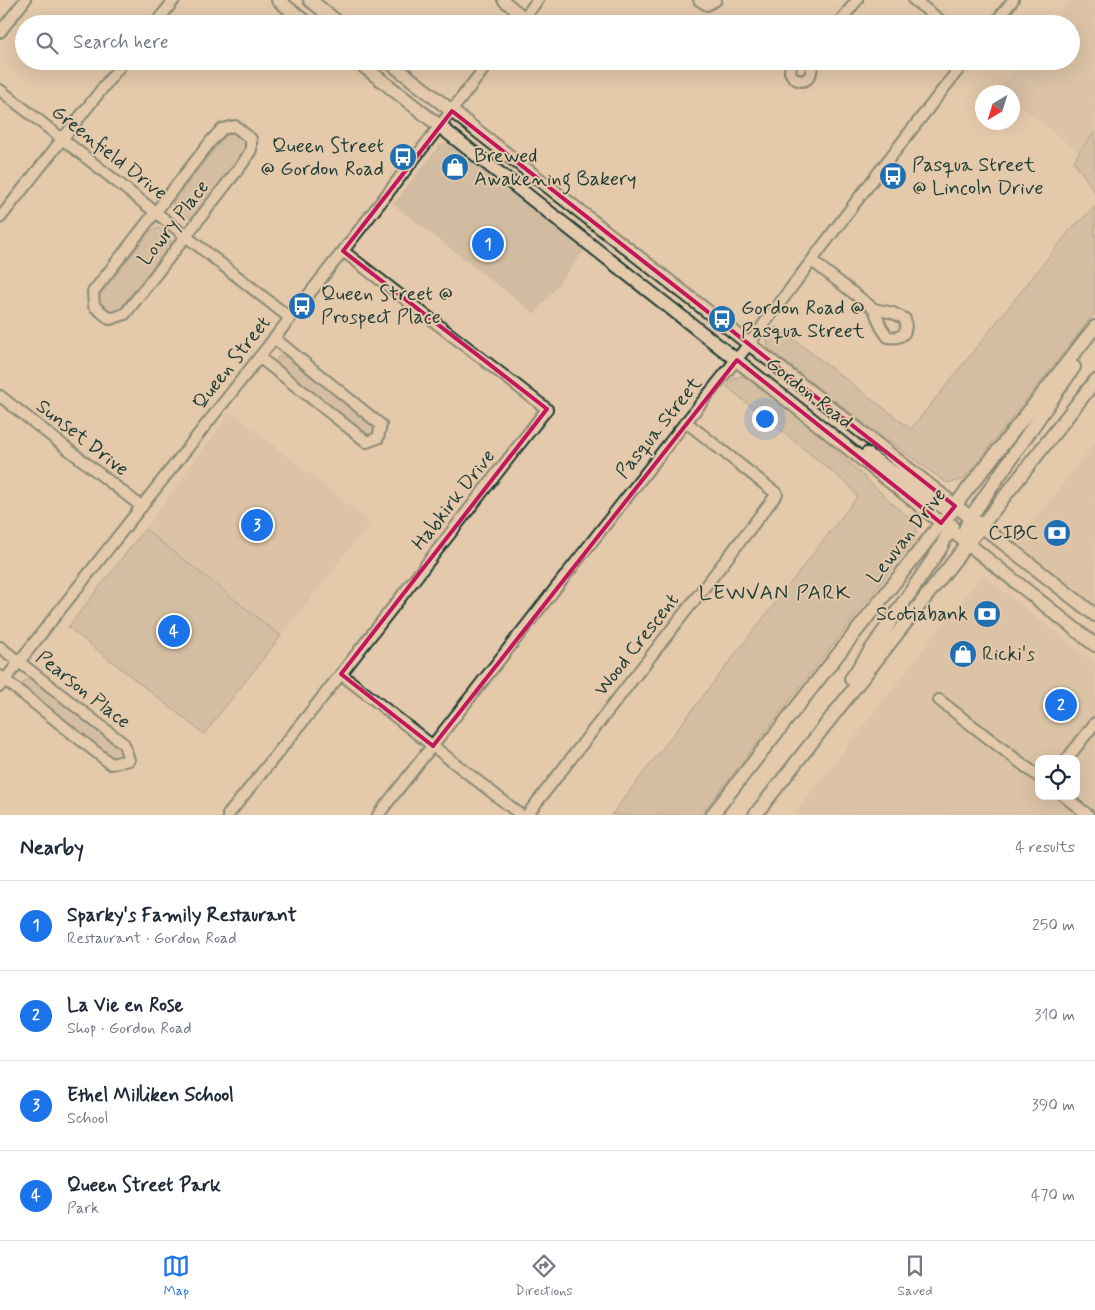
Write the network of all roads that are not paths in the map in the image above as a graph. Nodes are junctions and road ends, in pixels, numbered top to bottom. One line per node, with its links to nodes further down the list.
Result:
1 (25, 0): 20 (street)
2 (174, 0): 12 (street)
3 (278, 0): 13 (main road)
4 (310, 0): 14 (main road)
5 (502, 0): 15 (street)
6 (538, 0): 16 (street)
7 (699, 0): 8 (street)
8 (716, 0)
9 (857, 0): 17 (street)
10 (914, 0): 18 (street)
11 (1013, 0): 19 (street)
12 (162, 15)
13 (297, 15)
14 (329, 15)
15 (517, 15)
16 (526, 15)
17 (845, 15)
18 (933, 15)
19 (1001, 15)
20 (0, 32)
21 (117, 70): 31 (street)
22 (368, 70): 30 (main road, Gordon Road)
23 (400, 70): 29 (main road, Gordon Road)
24 (483, 70): 29 (street, Queen Street)
25 (790, 70): 26 (street)
26 (811, 70)
27 (958, 70): 36 (street, Pasqua Street)
28 (0, 90): 31 (street, Greenfield Drive)
29 (452, 111): 30 (street, Queen Street); 42 (main road, Gordon Road)
30 (440, 126): 35 (street, Queen Street); 44 (main road, Gordon Road)
31 (62, 139): 32 (street, Greenfield Drive); 33 (street)
32 (155, 212): 34 (street, Greenfield Drive); 34 (street, Lowry Place); 34 (street, Lowry Place)
33 (0, 218)
34 (186, 235): 38 (street, Greenfield Drive)
35 (343, 251): 38 (street, Queen Street); 59 (street, Habkirk Drive)
36 (812, 261): 37 (street); 42 (street, Pasqua Street)
37 (874, 309)
38 (290, 318): 41 (street, Queen Street)
39 (1095, 328): 50 (main road, Lewvan Drive)
40 (1095, 336): 51 (main road)
41 (274, 338): 43 (street, Queen Street); 43 (street)
42 (749, 344): 44 (street, Pasqua Street); 50 (main road, Gordon Road)
43 (259, 357): 49 (street, Queen Street)
44 (736, 360): 47 (street, Pasqua Street); 48 (main road, Gordon Road)
45 (1095, 381): 52 (main road)
46 (0, 396): 49 (street, Sunset Drive)
47 (686, 422): 63 (street, Pasqua Street); 71 (street, Wood Crescent)
48 (824, 428): 50 (main road); 53 (main road, Gordon Road)
49 (142, 507): 58 (street, Queen Street)
50 (953, 511): 51 (main road, Gordon Road); 53 (main road)
51 (969, 521): 52 (main road, Gordon Road); 54 (main road)
52 (982, 526): 54 (main road); 55 (main road, Gordon Road)
53 (946, 527): 54 (main road, Gordon Road); 66 (main road); 72 (main road, Lewvan Drive)
54 (968, 544): 56 (main road, Gordon Road); 66 (main road)
55 (1095, 616)
56 (1095, 645)
57 (0, 647): 58 (street, Pearson Place)
58 (19, 662): 60 (street, Queen Street); 60 (street, Pearson Place)
59 (341, 674): 63 (street); 68 (street, Habkirk Drive)
60 (2, 680)
61 (939, 700): 65 (street)
62 (1095, 723): 64 (street)
63 (433, 746): 69 (street, Pasqua Street); 70 (street)
64 (1070, 755)
65 (1035, 774)
66 (785, 776): 73 (main road)
67 (1069, 800): 74 (street)
68 (228, 815)
69 (378, 815)
70 (521, 815)
71 (527, 815)
72 (712, 815)
73 (755, 815)
74 (1088, 815)

